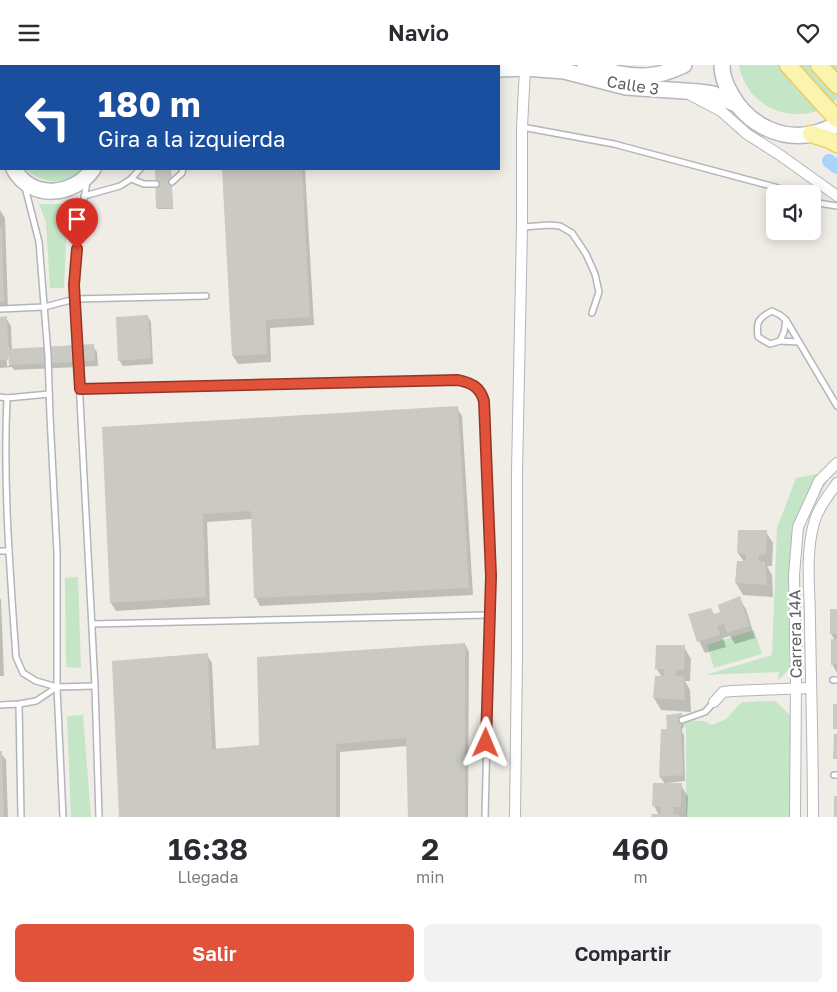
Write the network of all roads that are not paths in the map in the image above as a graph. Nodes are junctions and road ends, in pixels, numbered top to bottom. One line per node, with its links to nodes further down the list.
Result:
1 (585, 65): 2 (main road, Calle 3)
2 (684, 65)
3 (722, 65): 10 (main road)
4 (788, 65): 11 (main road)
5 (819, 65): 8 (main road)
6 (525, 67): 7 (main road, Calle 3); 9 (main road, Calle 3); 13 (street)
7 (500, 69)
8 (837, 85)
9 (681, 91): 10 (main road, Calle 3); 25 (street)
10 (736, 104): 14 (main road)
11 (837, 119)
12 (837, 124): 14 (main road)
13 (522, 127): 23 (lane); 28 (street)
14 (811, 135): 15 (main road)
15 (837, 144)
16 (139, 170): 20 (lane)
17 (183, 170): 21 (lane)
18 (16, 172): 19 (main road); 31 (lane)
19 (91, 172): 24 (lane)
20 (131, 179): 22 (lane); 24 (lane)
21 (172, 182)
22 (156, 184)
23 (766, 186)
24 (84, 196): 30 (lane)
25 (837, 197)
26 (821, 203): 27 (lane)
27 (837, 205)
28 (522, 227): 33 (lane); 60 (street)
29 (206, 296): 30 (lane)
30 (75, 299): 31 (lane); 37 (lane)
31 (44, 307): 32 (lane); 38 (lane)
32 (0, 309)
33 (592, 313)
34 (786, 320): 35 (lane); 35 (lane); 36 (lane)
35 (780, 341): 36 (lane)
36 (799, 342): 41 (lane)
37 (80, 389): 46 (lane); 47 (lane)
38 (49, 394): 40 (lane); 49 (lane)
39 (0, 397): 40 (lane)
40 (7, 399): 45 (lane)
41 (837, 406)
42 (837, 463): 51 (street, Carrera 14A)
43 (837, 483): 50 (street, Carrera 14A)
44 (0, 551): 45 (lane)
45 (9, 551): 49 (lane)
46 (489, 615): 47 (lane); 59 (lane)
47 (92, 624): 48 (lane)
48 (95, 686): 49 (lane); 58 (lane)
49 (57, 687): 53 (lane); 57 (lane)
50 (811, 688): 51 (street); 62 (street, Carrera 14A)
51 (796, 689): 52 (street); 61 (street, Carrera 14A)
52 (714, 702): 55 (lane)
53 (19, 704): 54 (lane); 56 (lane)
54 (0, 705)
55 (682, 720)
56 (21, 817)
57 (63, 817)
58 (99, 817)
59 (485, 817)
60 (515, 817)
61 (795, 817)
62 (812, 817)

